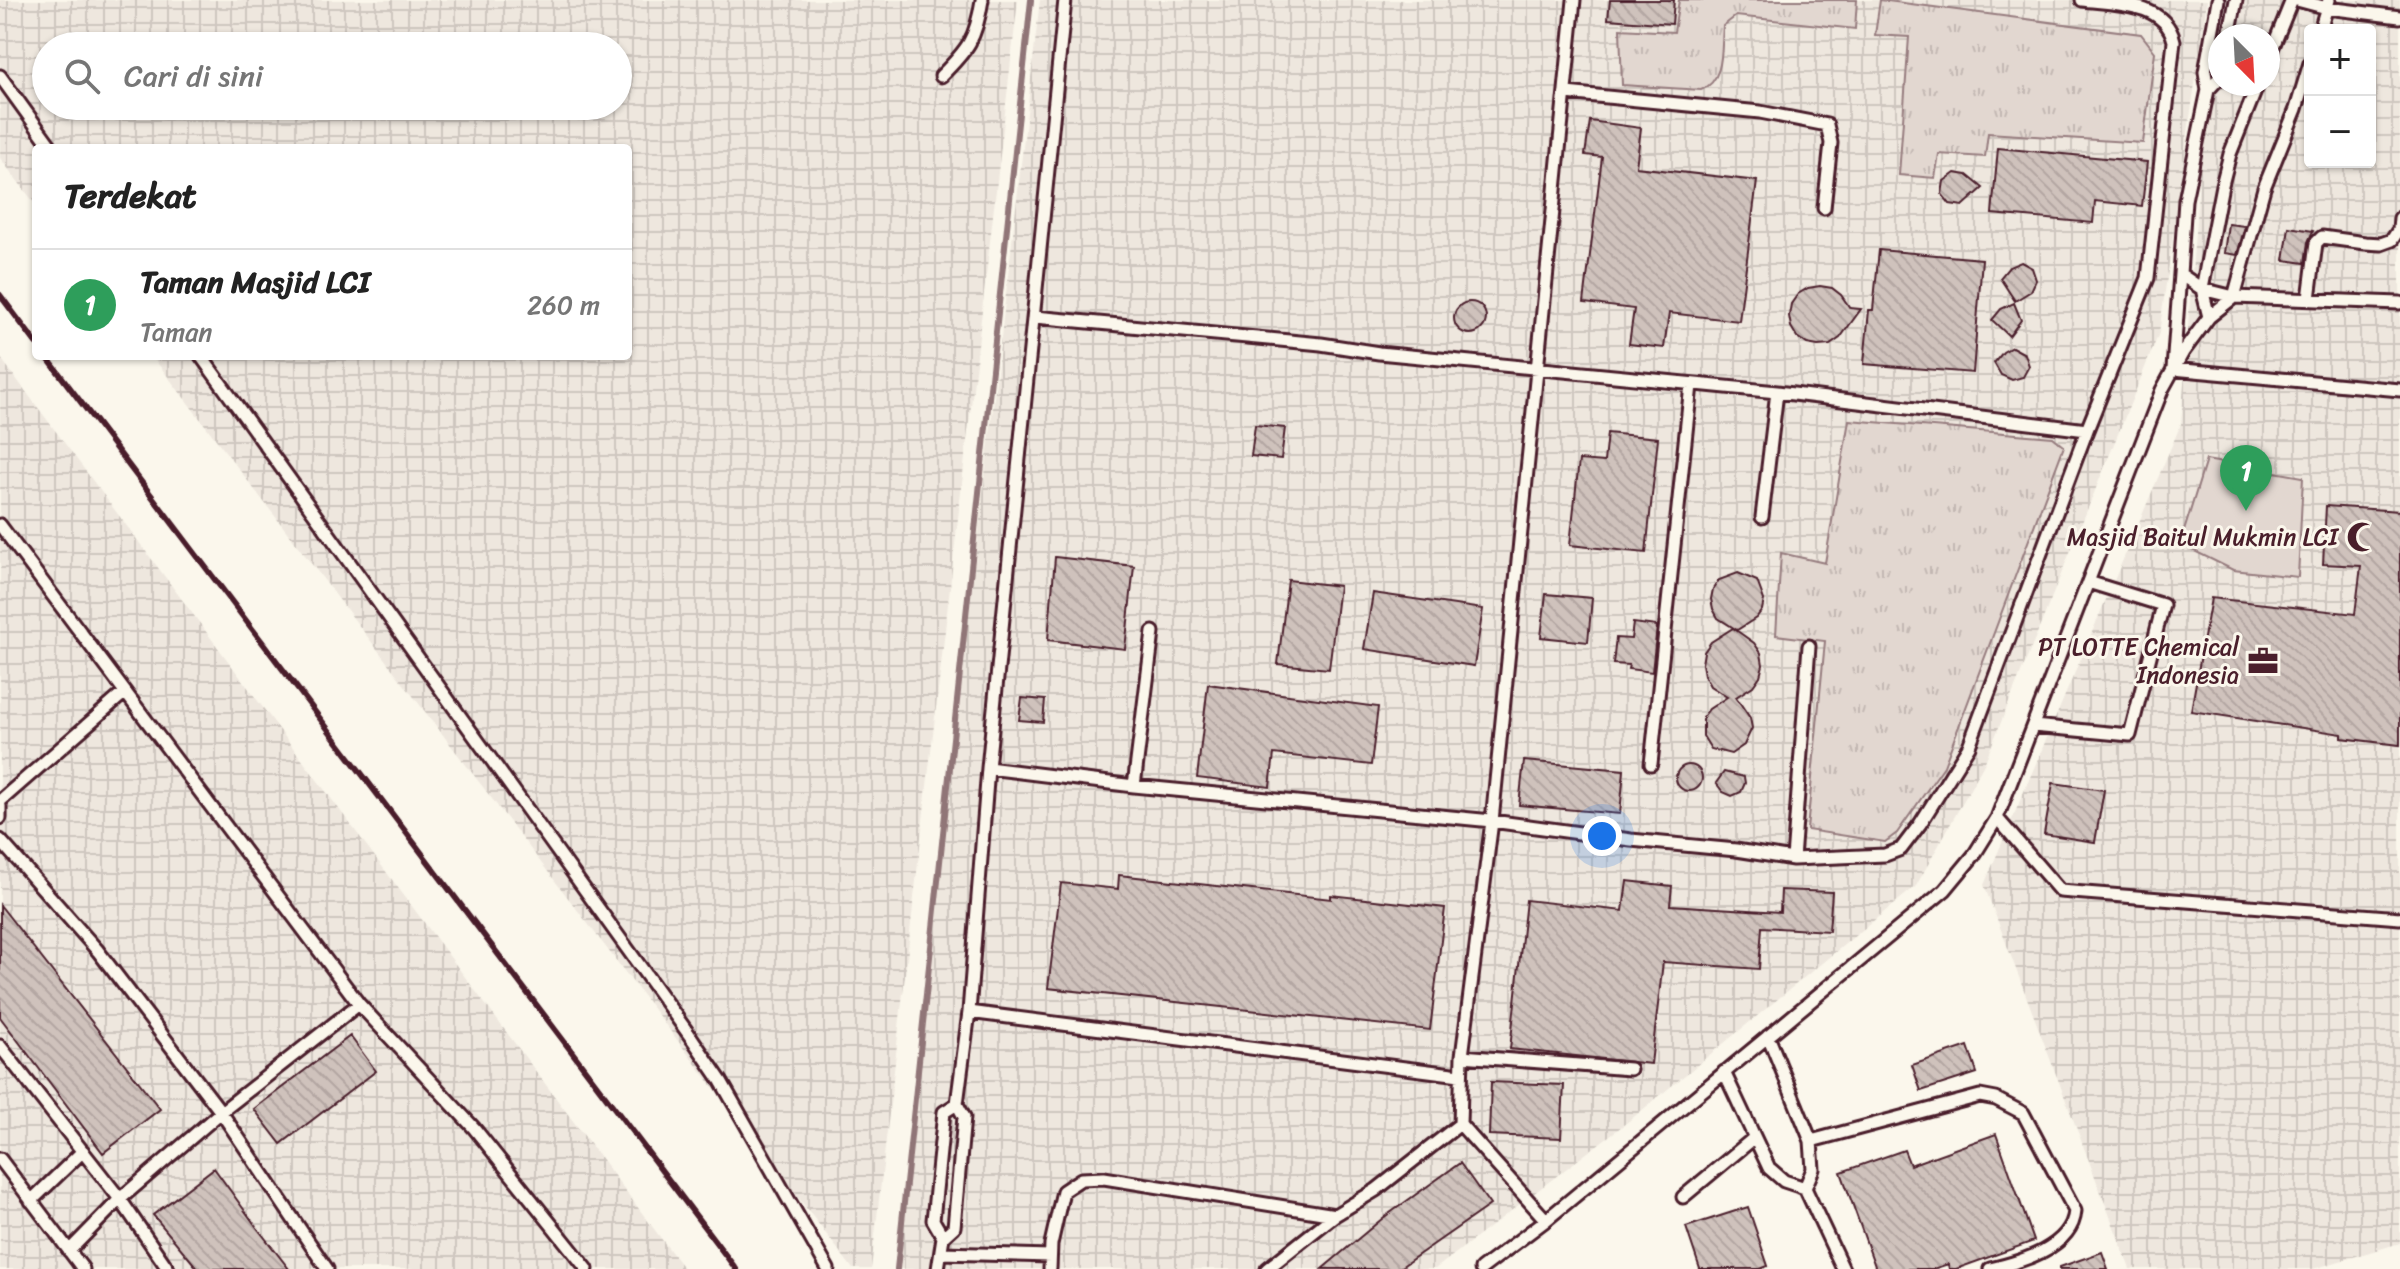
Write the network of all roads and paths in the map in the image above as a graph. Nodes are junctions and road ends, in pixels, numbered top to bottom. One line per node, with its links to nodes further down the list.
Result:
1 (982, 0): 16 (lane)
2 (1065, 0): 29 (lane)
3 (1574, 0): 19 (lane)
4 (2082, 0): 37 (lane)
5 (2218, 0): 10 (lane)
6 (2236, 0): 11 (lane)
7 (2295, 0): 8 (lane); 13 (lane)
8 (2328, 4): 9 (lane); 12 (lane)
9 (2400, 17)
10 (2214, 24)
11 (2231, 24)
12 (2322, 24)
13 (2280, 33)
14 (2208, 55): 18 (lane)
15 (0, 76): 21 (lane)
16 (941, 76)
17 (2304, 83): 26 (lane)
18 (2208, 90): 24 (lane)
19 (1566, 93): 22 (lane); 32 (lane)
20 (2253, 96): 25 (lane)
21 (49, 144)
22 (1824, 208)
23 (2400, 218): 27 (lane)
24 (2180, 274): 25 (lane); 33 (lane)
25 (2202, 289): 26 (lane); 30 (lane)
26 (2234, 297): 27 (lane); 30 (lane)
27 (2309, 299): 28 (lane)
28 (2400, 303)
29 (1035, 317): 32 (lane); 46 (lane)
30 (2209, 317): 33 (lane)
31 (204, 360): 84 (lane)
32 (1536, 367): 34 (lane); 51 (lane)
33 (2173, 369): 35 (lane); 40 (lane)
34 (1691, 385): 36 (lane); 45 (lane)
35 (2400, 390)
36 (1777, 392): 37 (lane); 38 (lane)
37 (2087, 430): 53 (lane)
38 (1762, 517)
39 (0, 525): 43 (lane)
40 (2088, 582): 44 (lane); 44 (lane)
41 (1153, 632): 47 (lane)
42 (1809, 646): 53 (lane)
43 (125, 692): 48 (lane); 55 (lane)
44 (2033, 726): 50 (lane)
45 (1651, 764)
46 (988, 768): 47 (lane); 56 (lane)
47 (1134, 786): 51 (lane)
48 (0, 804): 49 (lane)
49 (0, 818)
50 (1997, 818): 54 (lane); 57 (lane)
51 (1492, 821): 53 (lane); 59 (lane)
52 (0, 840): 64 (lane)
53 (1793, 859)
54 (2400, 918)
55 (359, 1004): 64 (lane); 83 (lane)
56 (969, 1012): 62 (lane); 63 (lane)
57 (1768, 1036): 61 (lane); 67 (lane)
58 (0, 1046): 68 (lane)
59 (1462, 1056): 60 (lane); 62 (lane)
60 (1630, 1069)
61 (1724, 1072): 66 (lane); 75 (lane)
62 (1460, 1075): 65 (lane)
63 (957, 1104): 76 (lane); 76 (lane)
64 (221, 1112): 72 (lane); 82 (lane)
65 (1460, 1124): 74 (lane); 75 (lane)
66 (1754, 1138): 70 (lane); 71 (lane)
67 (1811, 1141): 70 (lane); 89 (lane)
68 (83, 1151): 72 (lane); 73 (lane)
69 (0, 1159): 73 (lane)
70 (1805, 1188): 88 (lane)
71 (1683, 1197)
72 (120, 1199): 77 (lane); 81 (lane)
73 (31, 1201): 77 (lane)
74 (1335, 1215): 79 (lane); 86 (lane)
75 (1546, 1220): 87 (lane)
76 (943, 1237): 78 (lane)
77 (69, 1251): 80 (lane)
78 (941, 1253): 79 (lane); 85 (lane)
79 (1050, 1263)
80 (83, 1269)
81 (168, 1269)
82 (327, 1269)
83 (587, 1269)
84 (828, 1269)
85 (938, 1269)
86 (1267, 1269)
87 (1481, 1269)
88 (1843, 1269)
89 (1990, 1269)

